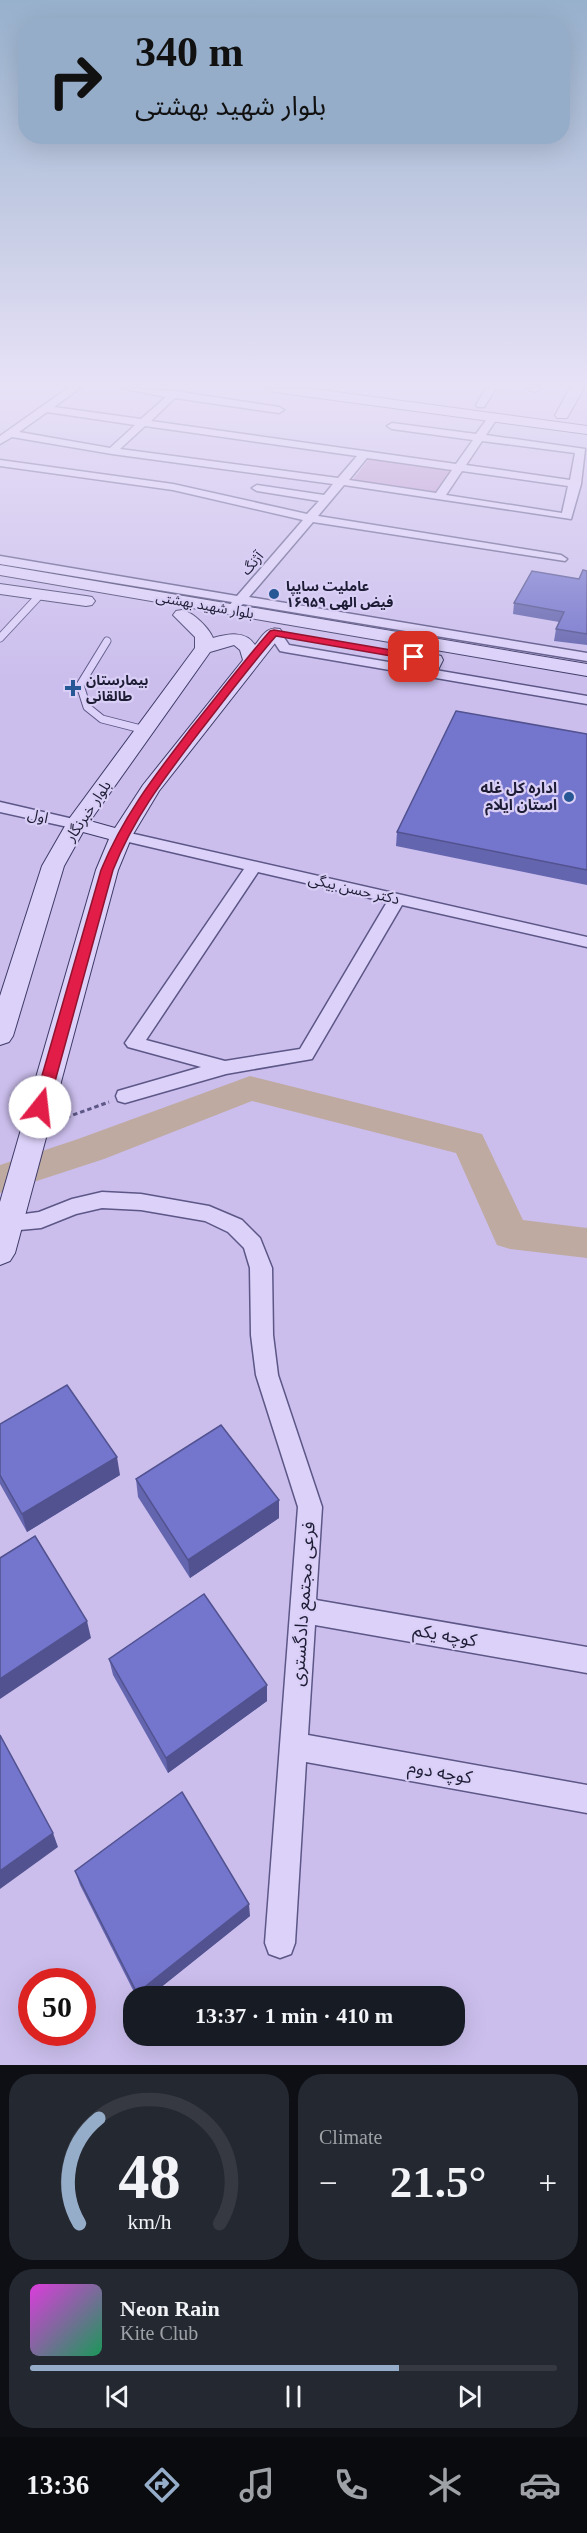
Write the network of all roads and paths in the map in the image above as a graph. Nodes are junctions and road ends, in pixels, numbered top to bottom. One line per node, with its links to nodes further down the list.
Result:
1 (154, 484): 9 (street)
2 (341, 484): 8 (street, آژنگ)
3 (358, 484): 7 (street)
4 (447, 484): 7 (street)
5 (576, 484): 7 (street)
6 (257, 488): 8 (street)
7 (439, 497)
8 (327, 499): 9 (street, آژنگ)
9 (309, 518): 10 (street); 15 (street, آژنگ)
10 (561, 559)
11 (0, 560): 15 (street)
12 (0, 570): 15 (main road, بلوار شهید بهشتی)
13 (0, 589): 14 (main road, بلوار شهید بهشتی)
14 (40, 595): 16 (main road, بلوار شهید بهشتی); 18 (lane)
15 (237, 604): 22 (street); 22 (main road, بلوار شهید بهشتی)
16 (182, 615): 17 (main road, بلوار شهید بهشتی); 20 (main road)
17 (274, 633): 21 (main road); 23 (main road, بلوار شهید بهشتی)
18 (0, 638)
19 (107, 640): 26 (lane)
20 (204, 648): 21 (main road); 26 (main road, بلوار خبرنگار)
21 (251, 658): 29 (main road)
22 (587, 660)
23 (431, 666): 24 (main road, بلوار شهید بهشتی); 25 (street)
24 (587, 687)
25 (587, 700)
26 (145, 730): 28 (main road, بلوار خبرنگار)
27 (0, 807): 28 (street, اول)
28 (77, 824): 29 (main road); 33 (main road, بلوار خبرنگار)
29 (121, 836): 30 (street, دکتر حسن بیگی); 37 (main road)
30 (254, 866): 31 (street, دکتر حسن بیگی); 35 (street)
31 (397, 899): 32 (street, دکتر حسن بیگی); 35 (street)
32 (587, 942)
33 (4, 1009): 34 (main road, بلوار خبرنگار)
34 (0, 1036)
35 (226, 1067): 36 (street)
36 (125, 1096): 37 (path)
37 (34, 1128): 38 (main road)
38 (9, 1223): 39 (main road); 40 (street, فرعی مجتمع دادگستری)
39 (0, 1253)
40 (303, 1610): 41 (street, کوچه یکم); 42 (street, فرعی مجتمع دادگستری)
41 (587, 1660)
42 (294, 1746): 43 (street, کوچه دوم); 44 (street, فرعی مجتمع دادگستری)
43 (587, 1799)
44 (280, 1943)

